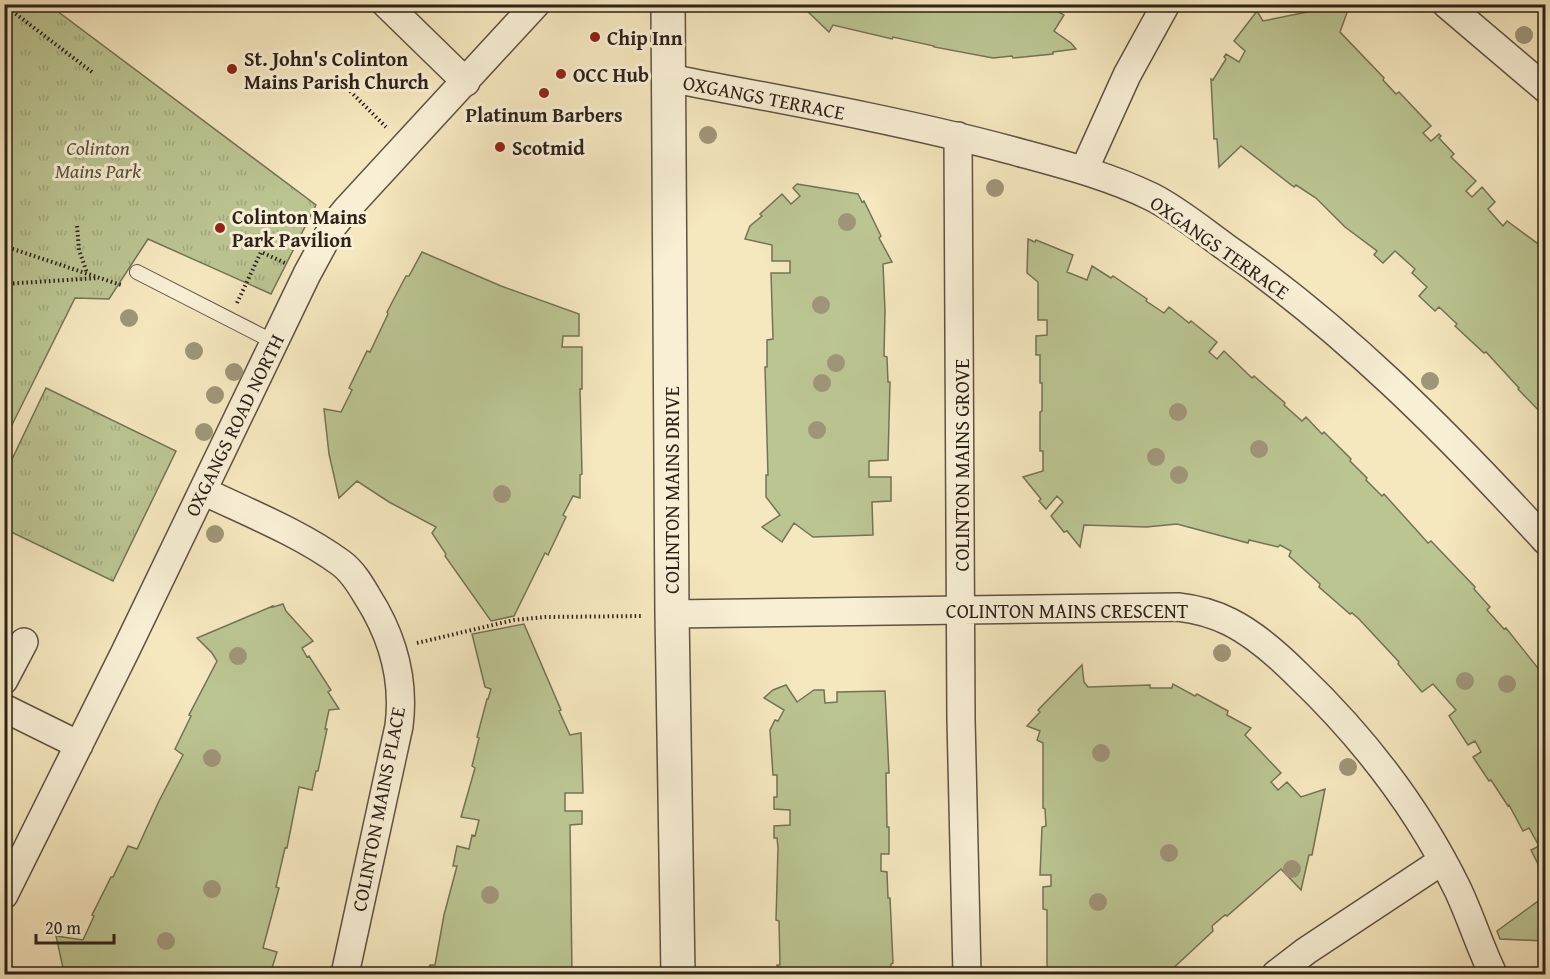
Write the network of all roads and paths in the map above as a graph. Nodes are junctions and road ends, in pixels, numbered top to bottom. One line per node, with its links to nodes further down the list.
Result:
1 (386, 4): 11 (street)
2 (536, 4): 11 (street, OXGANGS ROAD NORTH)
3 (668, 4): 10 (street, COLINTON MAINS DRIVE)
4 (1166, 4): 16 (street)
5 (1446, 4): 13 (street)
6 (4, 5): 7 (path)
7 (12, 11): 8 (path); 9 (path)
8 (4, 21)
9 (92, 72)
10 (668, 78): 14 (street, OXGANGS TERRACE); 28 (street, COLINTON MAINS DRIVE)
11 (466, 82): 15 (street, OXGANGS ROAD NORTH)
12 (310, 84): 15 (path)
13 (1545, 90)
14 (958, 136): 16 (street, OXGANGS TERRACE); 27 (street, COLINTON MAINS GROVE)
15 (405, 146): 20 (street, OXGANGS ROAD NORTH)
16 (1084, 170): 26 (street, OXGANGS TERRACE)
17 (77, 226): 19 (path)
18 (137, 272): 23 (lane)
19 (87, 273)
20 (307, 274): 23 (path); 24 (street, OXGANGS ROAD NORTH)
21 (102, 278): 22 (path)
22 (4, 284)
23 (229, 319): 24 (lane)
24 (274, 342): 25 (street, OXGANGS ROAD NORTH)
25 (203, 491): 30 (street, COLINTON MAINS PLACE); 33 (street, OXGANGS ROAD NORTH)
26 (1545, 541)
27 (962, 609): 28 (street, COLINTON MAINS CRESCENT); 34 (street, COLINTON MAINS CRESCENT); 38 (street, COLINTON MAINS GROVE)
28 (672, 614): 30 (path); 37 (street, COLINTON MAINS DRIVE)
29 (24, 642): 31 (street)
30 (393, 649): 36 (street, COLINTON MAINS PLACE)
31 (4, 680)
32 (4, 708): 33 (street)
33 (79, 745): 35 (street, OXGANGS ROAD NORTH)
34 (1442, 861): 39 (street); 40 (street, COLINTON MAINS CRESCENT)
35 (4, 895)
36 (345, 975)
37 (678, 975)
38 (967, 975)
39 (1276, 975)
40 (1492, 975)

